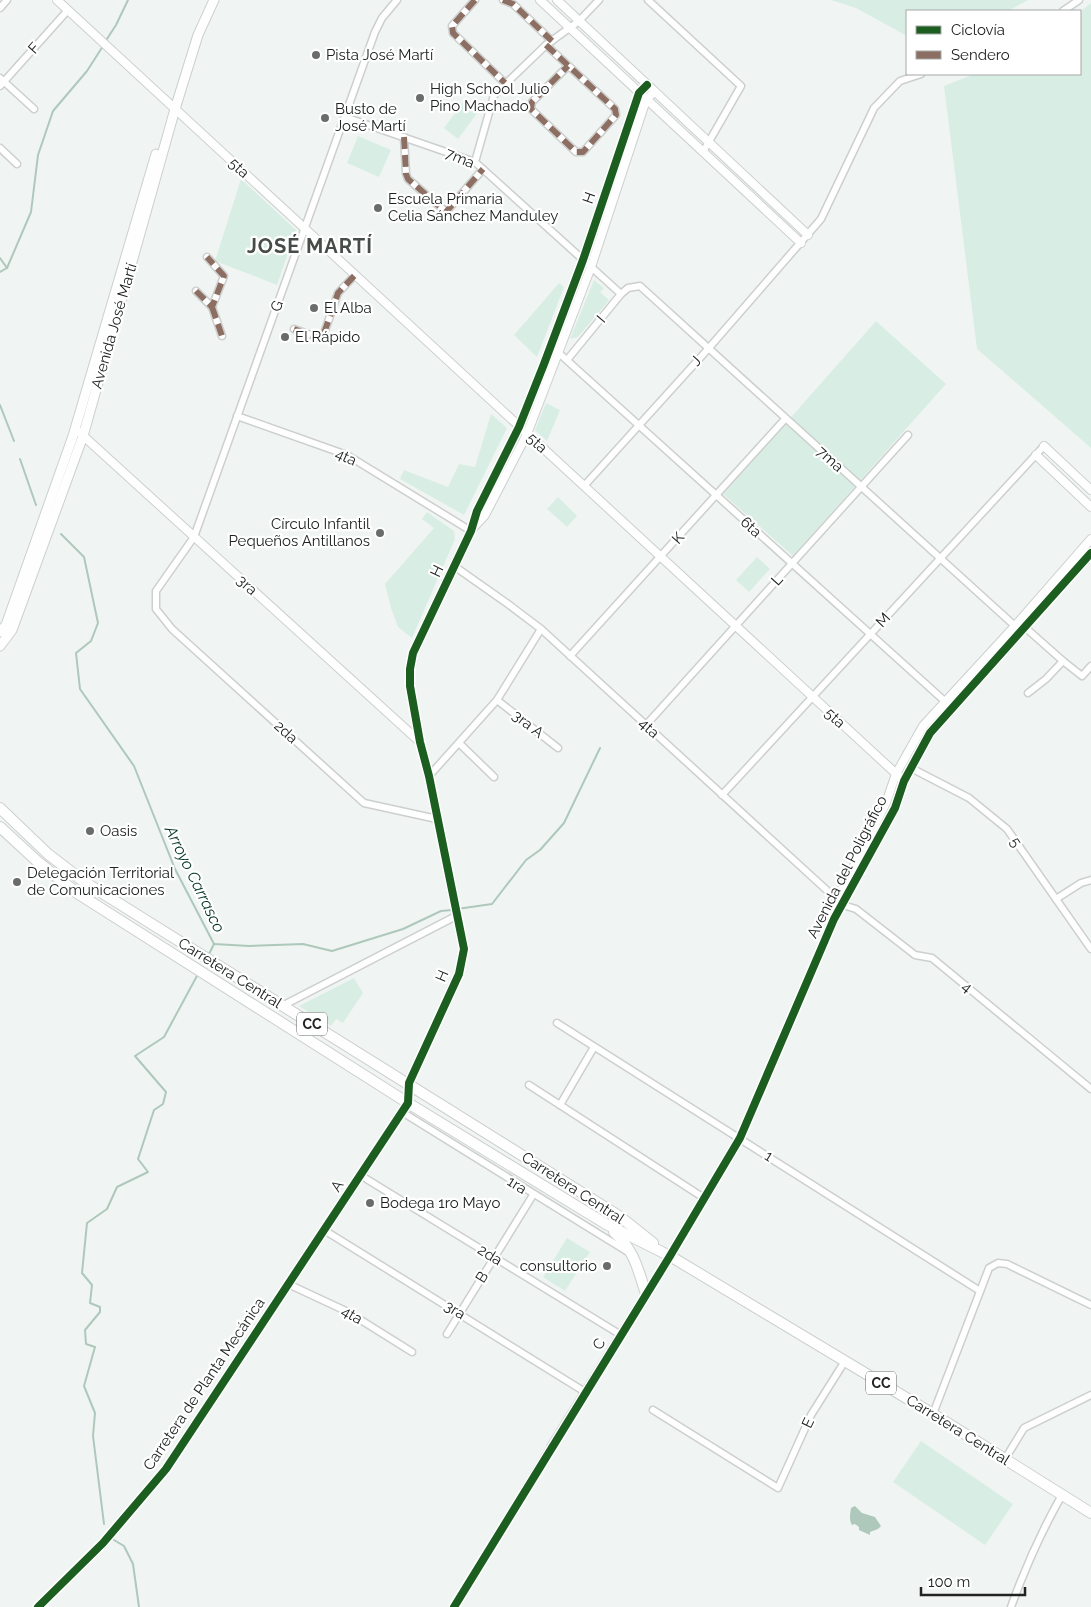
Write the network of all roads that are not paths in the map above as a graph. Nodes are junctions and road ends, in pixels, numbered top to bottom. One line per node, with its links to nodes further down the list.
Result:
1 (7, 0): 13 (street)
2 (57, 0): 14 (street)
3 (208, 0): 27 (main road, Avenida José Martí)
4 (214, 0): 27 (main road, Avenida José Martí)
5 (397, 0): 29 (street, G)
6 (475, 0): 22 (street)
7 (503, 0): 18 (street)
8 (540, 0): 17 (street)
9 (557, 0): 16 (street)
10 (599, 0): 16 (street)
11 (648, 0): 31 (street)
12 (1079, 0): 15 (street)
13 (0, 8)
14 (68, 10): 21 (street, F); 27 (street)
15 (1064, 10)
16 (579, 21): 17 (street); 23 (street)
17 (570, 28): 18 (street); 25 (street)
18 (549, 43): 19 (street); 22 (street)
19 (568, 66): 19 (street)
20 (918, 75): 38 (street, J)
21 (1, 82): 28 (street)
22 (505, 83): 34 (street)
23 (647, 85): 24 (street); 25 (street, H)
24 (654, 92): 26 (street, H); 31 (street)
25 (639, 93): 26 (street); 41 (street, H)
26 (646, 100): 33 (street); 42 (street, H)
27 (173, 107): 37 (street, 5ta); 58 (main road, Avenida José Martí); 61 (main road, Avenida José Martí)
28 (34, 109)
29 (345, 117): 30 (street, 7ma); 37 (street, G)
30 (404, 137): 34 (street, 7ma); 36 (street)
31 (708, 142): 33 (street); 38 (street)
32 (0, 148): 35 (street)
33 (703, 152): 39 (street)
34 (475, 162): 36 (street, 7ma)
35 (17, 164)
36 (483, 169): 41 (street, 7ma)
37 (304, 228): 43 (street, 5ta); 54 (street, G)
38 (808, 235): 39 (street, J)
39 (800, 244): 51 (street, J)
40 (206, 257): 47 (street)
41 (583, 260): 42 (street, 7ma); 50 (street, H)
42 (591, 268): 46 (street, 7ma); 52 (street, H)
43 (355, 275): 48 (street); 57 (street, 5ta)
44 (640, 286): 46 (street, I); 51 (street, 7ma)
45 (196, 291): 47 (street)
46 (621, 294): 53 (street, I)
47 (212, 307): 49 (street)
48 (294, 329)
49 (222, 336)
50 (551, 346): 52 (street, 6ta); 57 (street, H)
51 (708, 348): 55 (street, 7ma); 56 (street, J)
52 (559, 354): 53 (street, 6ta); 59 (street, H)
53 (566, 360): 56 (street, 6ta)
54 (238, 416): 69 (street, 4ta); 70 (street, G)
55 (785, 419): 65 (street, 7ma); 67 (street, K)
56 (638, 425): 64 (street, J); 67 (street, 6ta)
57 (519, 426): 59 (street, 5ta); 69 (street, H)
58 (75, 428): 61 (street, 3ra); 81 (main road, Avenida José Martí)
59 (527, 434): 64 (street, 5ta); 69 (street, H)
60 (908, 435): 65 (street, L)
61 (83, 436): 70 (street, 3ra); 83 (main road, Avenida José Martí)
62 (1044, 446): 63 (street, M); 66 (street)
63 (1036, 455): 68 (street); 74 (street, M)
64 (584, 486): 73 (street, 5ta)
65 (861, 487): 74 (street, 7ma); 75 (street, L)
66 (1091, 490)
67 (716, 495): 73 (street, K); 75 (street, 6ta)
68 (1091, 507)
69 (471, 531): 76 (street, H)
70 (194, 537): 77 (street, G); 92 (street, 3ra)
71 (1091, 539): 79 (street, Avenida del Poligráfico)
72 (1091, 553): 79 (street, Avenida del Poligráfico)
73 (660, 557): 78 (street, 5ta); 84 (street, K)
74 (940, 558): 79 (street, 7ma); 82 (street, M)
75 (792, 564): 78 (street, L); 82 (street, 6ta)
76 (454, 566): 80 (street, 4ta); 92 (street, H)
77 (156, 610): 102 (street, 2da)
78 (736, 626): 88 (street, 5ta); 91 (street, L)
79 (1019, 627): 85 (street, 7ma); 90 (street, Avenida del Poligráfico)
80 (540, 629): 84 (street, 4ta); 89 (street)
81 (0, 632)
82 (870, 634): 88 (street, M); 90 (street, 6ta)
83 (0, 646)
84 (570, 656): 91 (street, 4ta)
85 (1063, 662): 86 (street, 7ma); 87 (street)
86 (1091, 666)
87 (1028, 693)
88 (812, 697): 96 (street, 5ta); 100 (street, M)
89 (497, 700): 93 (street); 94 (street, 3ra A)
90 (949, 705): 95 (street, Avenida del Poligráfico); 96 (street, Avenida del Poligráfico)
91 (646, 725): 100 (street, 4ta)
92 (420, 742): 97 (street, H)
93 (459, 743): 97 (street); 98 (street)
94 (558, 748)
95 (911, 768): 99 (street, Avenida del Poligráfico); 107 (street, 5)
96 (896, 774): 99 (street, 5ta); 108 (street, Avenida del Poligráfico)
97 (430, 776): 102 (street, H)
98 (494, 777)
99 (904, 781): 108 (street, Avenida del Poligráfico)
100 (722, 795): 108 (street, 4ta)
101 (0, 808): 104 (main road, Carretera Central / CC)
102 (437, 819): 109 (street, H)
103 (0, 827): 105 (main road, Carretera Central / CC)
104 (23, 832): 105 (main road); 111 (main road, Carretera Central / CC)
105 (10, 838): 117 (main road, Carretera Central / CC)
106 (1091, 880): 107 (street)
107 (1056, 899): 110 (street, 5)
108 (840, 902): 116 (street, 4); 120 (street, Avenida del Poligráfico)
109 (458, 915): 111 (street); 114 (street, H)
110 (1091, 950)
111 (282, 1006): 114 (main road, Carretera Central / CC)
112 (557, 1023): 113 (street, 1)
113 (594, 1047): 118 (street); 120 (street, 1)
114 (409, 1083): 117 (street); 127 (main road, Carretera Central / CC)
115 (529, 1085): 118 (street)
116 (1091, 1089)
117 (408, 1102): 119 (street, A); 124 (main road, Carretera Central / CC)
118 (560, 1105): 123 (street)
119 (402, 1112): 121 (street, A); 122 (street, 1ra)
120 (740, 1138): 123 (street, Avenida del Poligráfico); 130 (street, 1)
121 (360, 1175): 125 (street, A); 128 (street, 2da)
122 (534, 1195): 126 (street, 1ra); 128 (street, B)
123 (704, 1198): 127 (street, Avenida del Poligráfico)
124 (606, 1224): 126 (main road); 127 (main road, Carretera Central / CC)
125 (324, 1230): 129 (street, A); 133 (street, 3ra)
126 (634, 1256): 131 (main road)
127 (670, 1256): 131 (street, C); 137 (main road, Carretera Central / CC)
128 (494, 1257): 133 (street, B); 135 (street, 2da)
129 (288, 1284): 136 (street, 4ta); 146 (street, Carretera de Planta Mecánica)
130 (980, 1291): 132 (street); 141 (street)
131 (646, 1294): 135 (street, C)
132 (1091, 1305)
133 (459, 1313): 134 (street, B); 138 (street, 3ra)
134 (447, 1334)
135 (621, 1335): 138 (street, C)
136 (412, 1352)
137 (845, 1361): 140 (street, E); 141 (main road, Carretera Central / CC)
138 (585, 1392): 142 (street, C)
139 (1091, 1395): 143 (street)
140 (653, 1410)
141 (934, 1414): 143 (main road, Carretera Central / CC)
142 (551, 1447): 147 (street)
143 (1005, 1459): 144 (main road, Carretera Central / CC)
144 (1062, 1495): 145 (main road, Carretera Central / CC); 148 (street)
145 (1091, 1513)
146 (38, 1607)
147 (454, 1607)
148 (1011, 1607)

